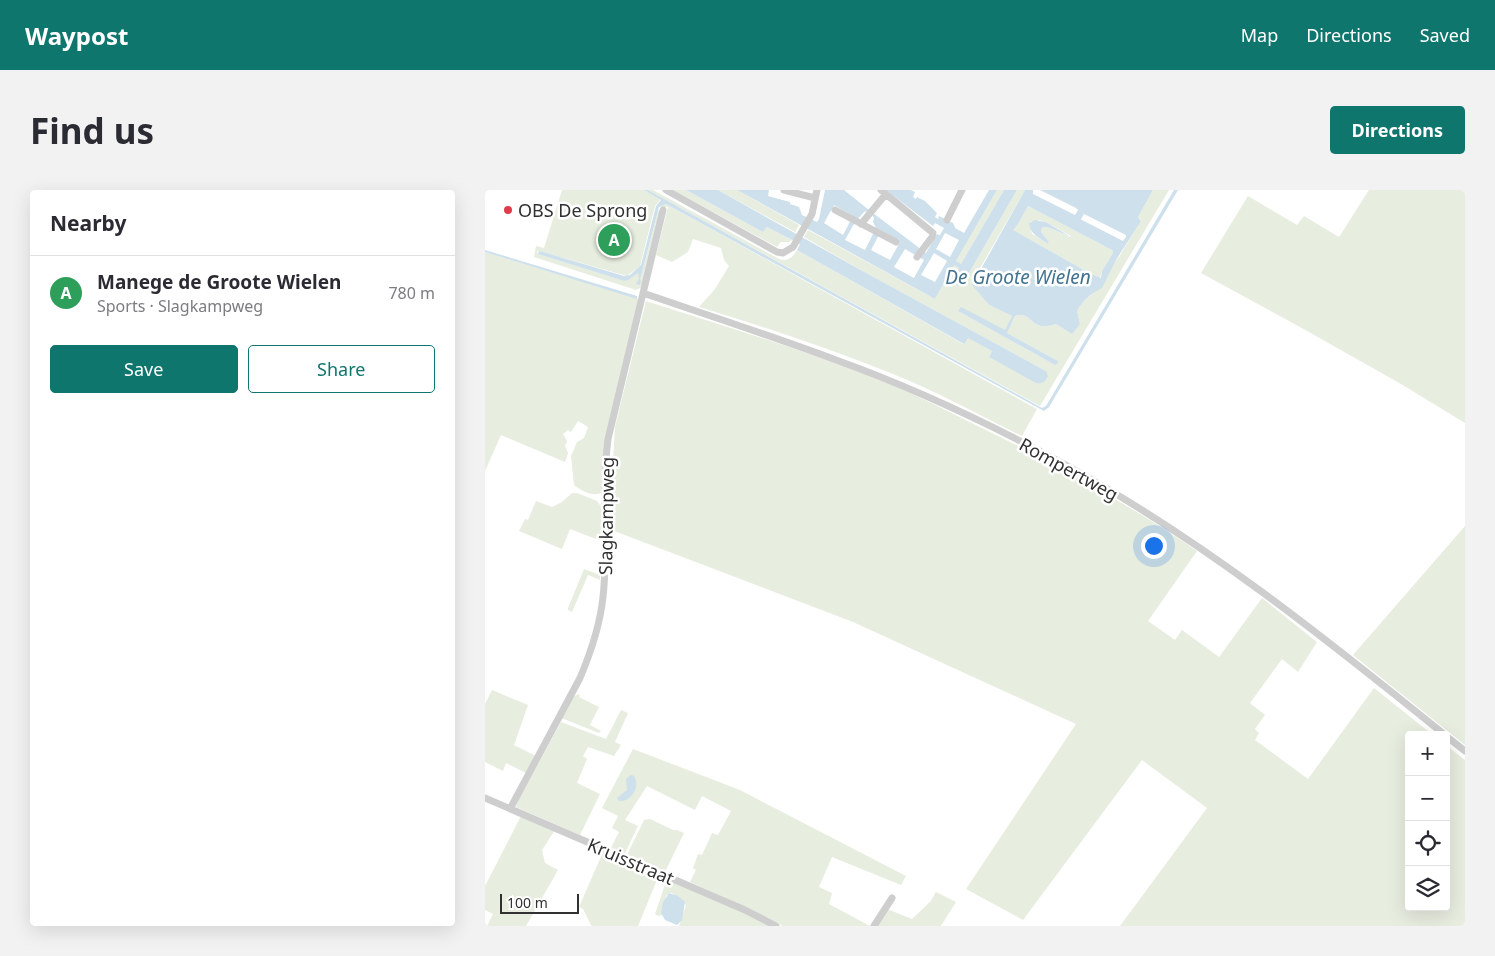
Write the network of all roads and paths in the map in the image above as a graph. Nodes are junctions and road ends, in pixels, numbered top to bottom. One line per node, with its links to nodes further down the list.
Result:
1 (666, 190): 6 (street)
2 (784, 190): 6 (street)
3 (817, 190): 6 (street)
4 (962, 190): 9 (street)
5 (883, 192): 10 (street); 12 (street)
6 (815, 198)
7 (663, 210): 13 (street, Slagkampweg)
8 (835, 210): 10 (street)
9 (947, 220)
10 (859, 223): 11 (street)
11 (896, 242)
12 (917, 257)
13 (643, 293): 14 (street, Rompertweg); 18 (street, Slagkampweg)
14 (1441, 731)
15 (1450, 738): 16 (street, Rompertweg)
16 (1465, 751)
17 (485, 798): 18 (street, Kruisstraat)
18 (510, 809): 20 (street, Kruisstraat)
19 (892, 898): 21 (street)
20 (776, 926)
21 (875, 926)

